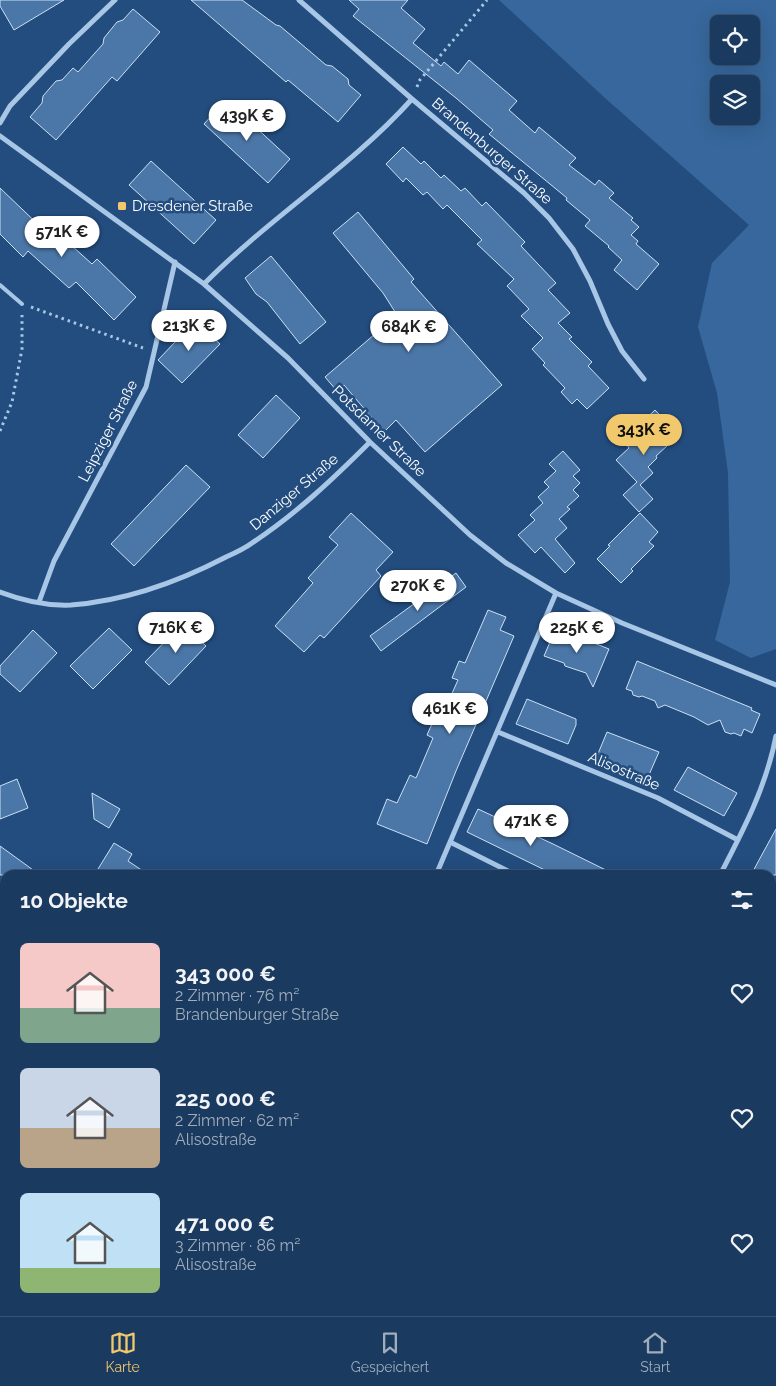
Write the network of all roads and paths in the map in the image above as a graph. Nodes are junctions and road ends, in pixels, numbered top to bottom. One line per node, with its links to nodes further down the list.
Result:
1 (115, 0): 5 (street)
2 (299, 0): 4 (street, Brandenburger Straße)
3 (487, 0): 4 (path)
4 (412, 99): 8 (street); 12 (street, Brandenburger Straße)
5 (0, 122)
6 (0, 136): 7 (street, Potsdamer Straße)
7 (175, 262): 8 (street, Potsdamer Straße); 11 (street, Leipziger Straße)
8 (204, 284): 14 (street, Potsdamer Straße)
9 (0, 285): 10 (lane)
10 (22, 304): 11 (path); 13 (path)
11 (154, 352): 17 (street, Leipziger Straße)
12 (644, 379)
13 (0, 431)
14 (370, 442): 16 (street, Potsdamer Straße); 17 (street, Danziger Straße)
15 (0, 592): 17 (street, Danziger Straße)
16 (556, 592): 18 (street, Potsdamer Straße); 19 (street)
17 (39, 602)
18 (776, 685)
19 (498, 732): 21 (street, Alisostraße); 22 (street)
20 (776, 736): 21 (street)
21 (738, 840): 25 (street)
22 (450, 842): 23 (street); 24 (street)
23 (438, 870)
24 (506, 870)
25 (723, 870)

